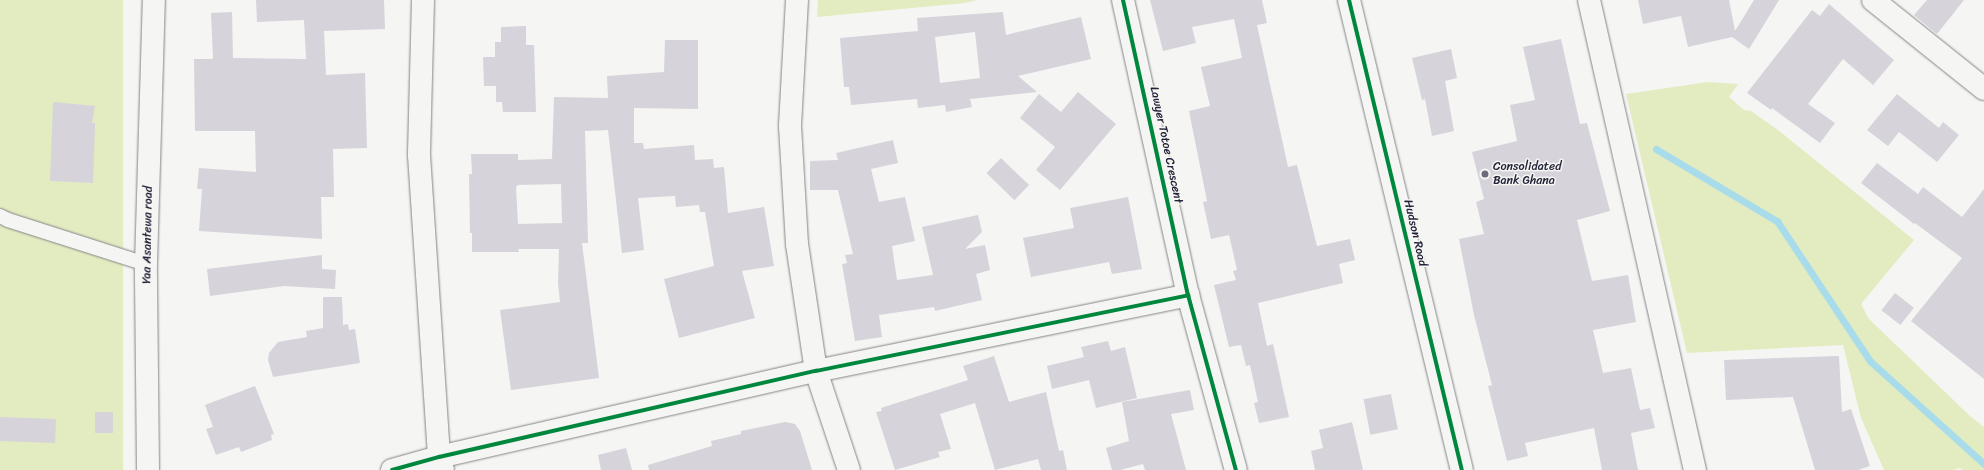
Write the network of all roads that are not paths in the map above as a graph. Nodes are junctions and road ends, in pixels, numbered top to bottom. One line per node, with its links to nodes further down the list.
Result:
1 (154, 0): 10 (street, Yaa Asantewa road)
2 (423, 0): 13 (street)
3 (797, 0): 12 (street)
4 (1123, 0): 11 (street, Lawyer Totoe Crescent)
5 (1350, 0): 18 (street, Hudson Road)
6 (1590, 0): 19 (street)
7 (1873, 0): 8 (street)
8 (1984, 89)
9 (0, 216): 10 (lane)
10 (146, 264): 14 (street, Yaa Asantewa road)
11 (1188, 295): 12 (street); 17 (street, Lawyer Totoe Crescent)
12 (816, 371): 13 (street); 16 (street)
13 (441, 464): 15 (street)
14 (148, 470)
15 (392, 470)
16 (849, 470)
17 (1236, 470)
18 (1462, 470)
19 (1695, 470)

